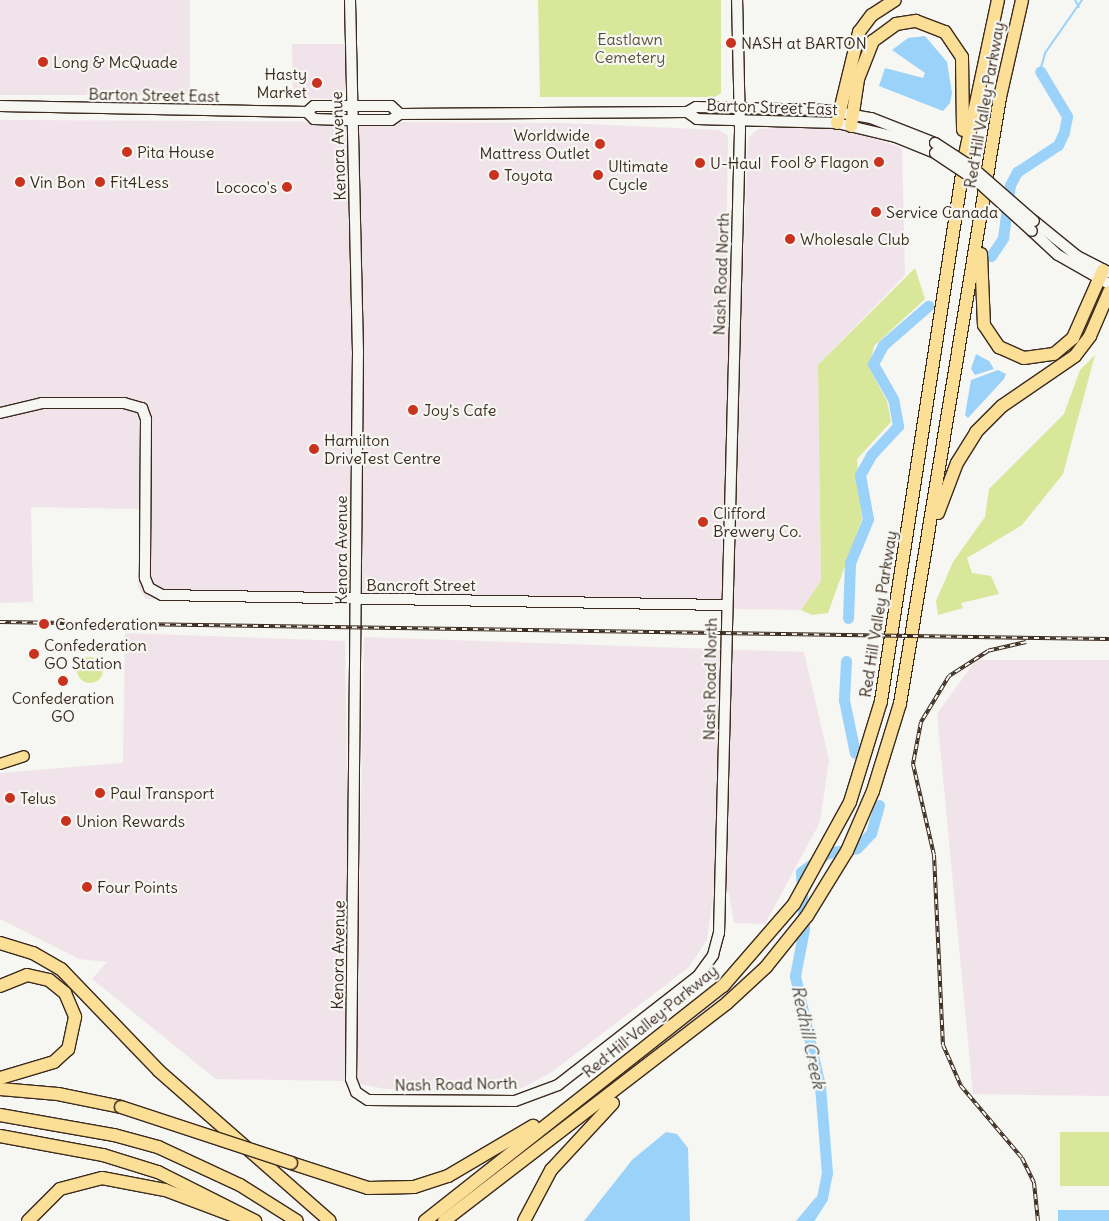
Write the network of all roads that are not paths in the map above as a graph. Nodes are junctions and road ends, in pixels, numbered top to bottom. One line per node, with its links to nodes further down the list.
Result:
1 (350, 0): 7 (street, Kenora Avenue)
2 (738, 0): 8 (street, Nash Road North)
3 (895, 0): 12 (highway)
4 (998, 0): 16 (highway, Red Hill Valley Parkway)
5 (1022, 0): 17 (highway, Red Hill Valley Parkway)
6 (0, 106): 9 (street, Barton Street East)
7 (352, 106): 9 (street, Barton Street East); 11 (street, Barton Street East); 14 (street, Kenora Avenue)
8 (740, 107): 10 (street, Barton Street East); 12 (street, Barton Street East); 13 (street, Nash Road North)
9 (307, 112): 14 (street, Barton Street East)
10 (687, 112): 11 (street, Barton Street East); 13 (street, Barton Street East)
11 (400, 114): 14 (street, Barton Street East)
12 (838, 117): 13 (street, Barton Street East); 15 (street, Barton Street East)
13 (740, 118): 23 (street, Nash Road North)
14 (352, 120): 22 (street, Kenora Avenue)
15 (852, 120): 16 (highway); 18 (street, Barton Street East, bridge)
16 (965, 155): 34 (highway, Red Hill Valley Parkway)
17 (980, 222): 18 (highway); 21 (highway, Red Hill Valley Parkway)
18 (1105, 277)
19 (1109, 292): 21 (highway)
20 (0, 413): 22 (street, Bancroft Street)
21 (932, 521): 30 (highway, Red Hill Valley Parkway)
22 (357, 600): 23 (street, Bancroft Street); 33 (street, Kenora Avenue)
23 (726, 605): 33 (street, Nash Road North)
24 (24, 756): 25 (main road)
25 (0, 764)
26 (0, 943): 28 (highway)
27 (0, 947): 28 (highway)
28 (16, 948): 43 (highway)
29 (0, 986): 31 (highway)
30 (638, 1075): 45 (highway); 46 (highway)
31 (0, 1078)
32 (0, 1089): 34 (highway, bridge)
33 (362, 1098)
34 (558, 1114): 44 (highway)
35 (0, 1115): 42 (highway)
36 (0, 1136): 37 (highway)
37 (34, 1140): 38 (highway); 41 (highway)
38 (0, 1145)
39 (28, 1221): 40 (highway)
40 (248, 1221)
41 (255, 1221)
42 (296, 1221)
43 (330, 1221)
44 (424, 1221)
45 (444, 1221)
46 (524, 1221)

